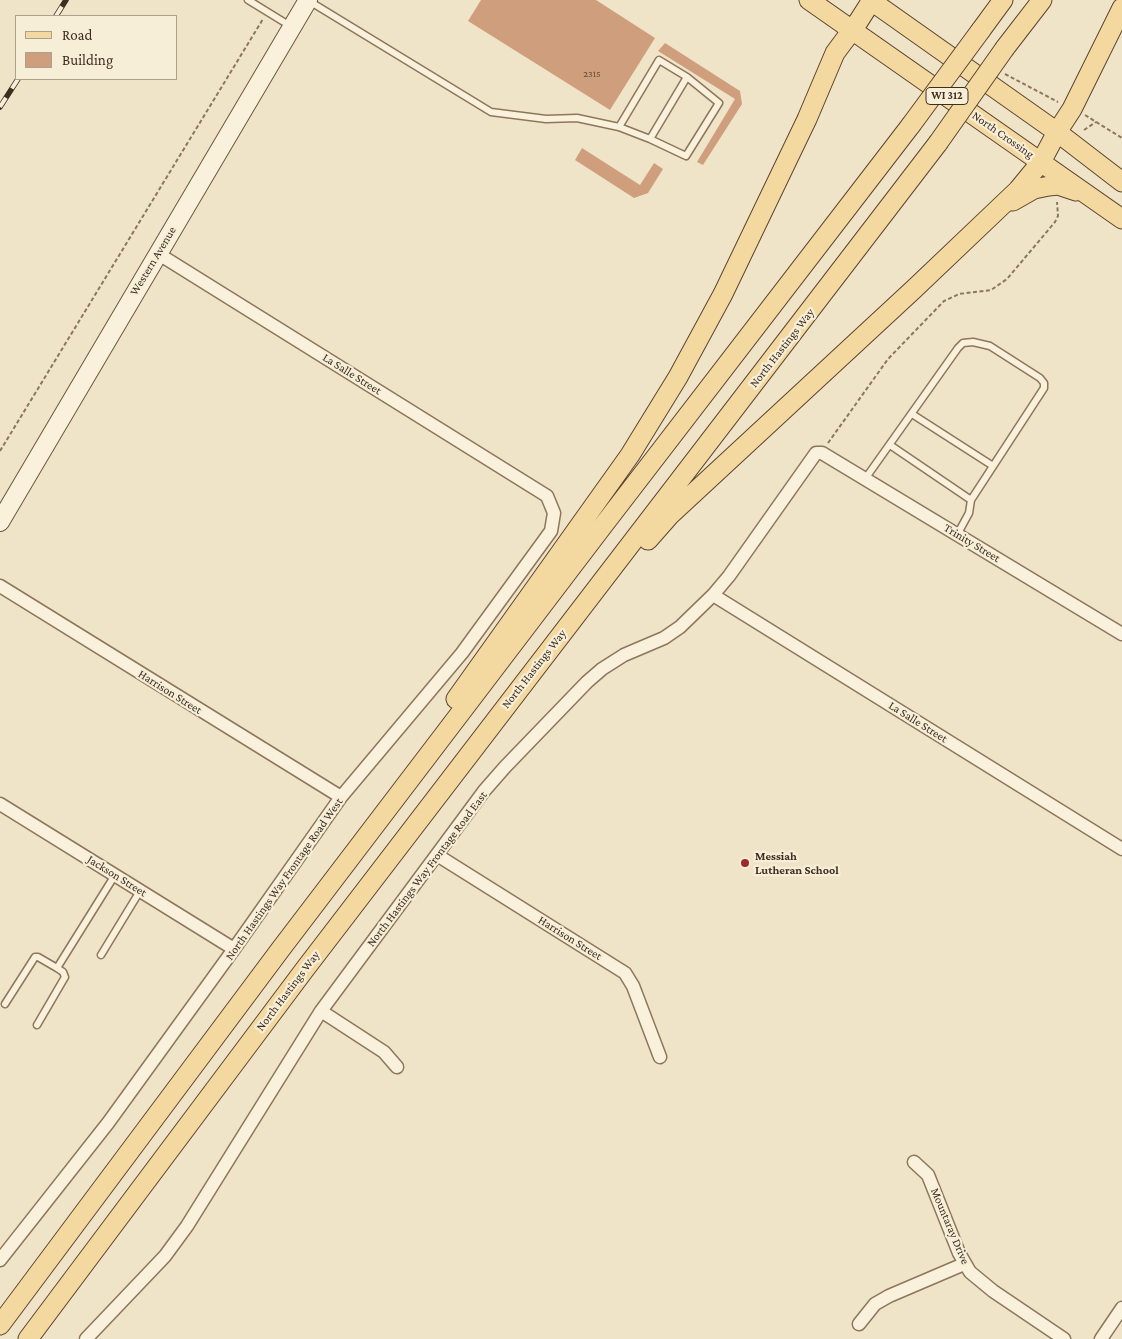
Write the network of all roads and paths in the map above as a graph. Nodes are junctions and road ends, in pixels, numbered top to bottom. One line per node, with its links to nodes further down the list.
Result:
1 (248, 0): 8 (lane)
2 (308, 0): 9 (street, Western Avenue); 13 (lane)
3 (809, 0): 10 (main road, North Crossing / WI 312)
4 (871, 0): 10 (main road); 15 (main road, WI 312)
5 (1003, 0): 45 (main road, bridge)
6 (1042, 0): 37 (main road, North Hastings Way, bridge)
7 (1122, 8): 15 (main road)
8 (267, 12): 9 (lane); 26 (path)
9 (293, 28): 23 (street, Western Avenue)
10 (852, 30): 17 (main road, North Crossing / WI 312); 45 (main road)
11 (687, 77): 13 (lane); 16 (lane); 16 (lane)
12 (1096, 122): 14 (path)
13 (619, 127): 16 (lane)
14 (1084, 130)
15 (1057, 132): 17 (main road); 18 (main road, WI 312)
16 (650, 139)
17 (1041, 162): 19 (main road, North Crossing / WI 312); 22 (main road)
18 (1122, 182)
19 (1086, 194): 21 (main road, North Crossing / WI 312); 22 (main road)
20 (1057, 199): 27 (path)
21 (1122, 218)
22 (984, 222): 37 (main road)
23 (158, 253): 30 (street, La Salle Street); 32 (street, Western Avenue)
24 (912, 414): 25 (lane); 28 (lane); 28 (lane)
25 (890, 445): 29 (lane); 31 (lane)
26 (0, 451)
27 (822, 453): 29 (street, Trinity Street); 35 (street, North Hastings Way Frontage Road East)
28 (993, 466): 31 (lane)
29 (865, 479): 33 (street, Trinity Street)
30 (548, 496): 38 (street, North Hastings Way Frontage Road West)
31 (971, 500): 33 (lane)
32 (0, 522)
33 (957, 535): 36 (street, Trinity Street)
34 (0, 586): 38 (street, Harrison Street)
35 (713, 594): 40 (street, La Salle Street); 41 (street, North Hastings Way Frontage Road East)
36 (1122, 634)
37 (472, 750): 59 (main road, North Hastings Way)
38 (341, 797): 44 (street, North Hastings Way Frontage Road West)
39 (3, 808): 42 (street, Jackson Street)
40 (1122, 849)
41 (437, 855): 49 (street, North Hastings Way Frontage Road East); 51 (street, Harrison Street)
42 (115, 875): 43 (street, Jackson Street); 47 (lane)
43 (140, 890): 44 (street, Jackson Street); 46 (lane)
44 (234, 949): 54 (street, North Hastings Way Frontage Road West)
45 (280, 950): 58 (main road)
46 (101, 954)
47 (57, 968): 48 (lane); 50 (lane)
48 (5, 1004)
49 (321, 1011): 52 (street); 60 (street, North Hastings Way Frontage Road East)
50 (37, 1025)
51 (660, 1057)
52 (397, 1067)
53 (914, 1162): 55 (street, Mountaray Drive)
54 (0, 1260)
55 (964, 1264): 57 (street); 61 (street, Mountaray Drive)
56 (1122, 1308): 62 (street)
57 (859, 1324)
58 (0, 1325)
59 (28, 1339)
60 (86, 1339)
61 (1064, 1339)
62 (1101, 1339)

